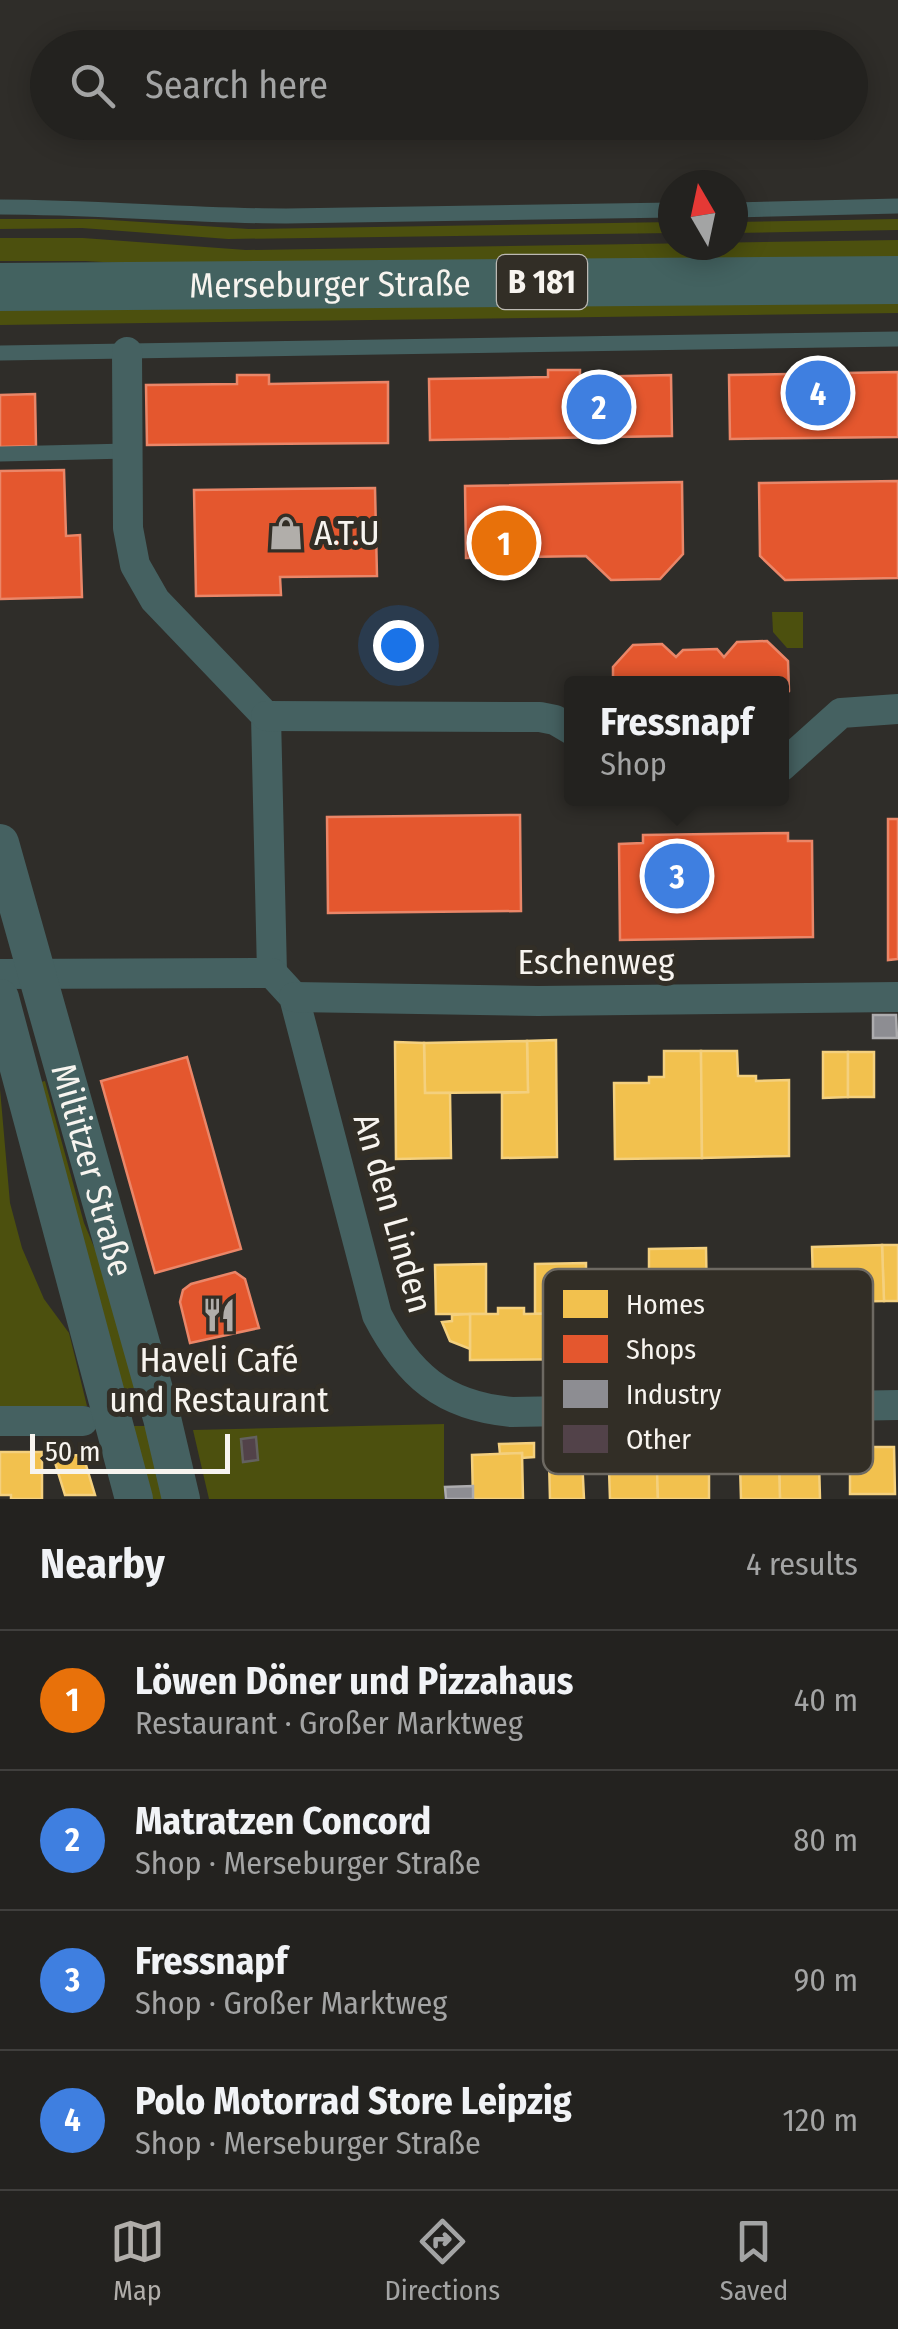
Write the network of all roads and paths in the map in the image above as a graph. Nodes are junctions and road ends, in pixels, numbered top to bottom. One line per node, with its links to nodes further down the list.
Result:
1 (898, 206): 4 (lane)
2 (0, 207): 3 (lane)
3 (658, 210)
4 (748, 210)
5 (898, 280): 6 (main road, Merseburger Straße / B 181)
6 (0, 287)
7 (898, 340): 8 (lane)
8 (128, 352): 9 (lane); 10 (street)
9 (0, 354)
10 (128, 451): 11 (lane); 13 (street)
11 (0, 454)
12 (898, 709): 15 (street)
13 (266, 716): 14 (street); 17 (street)
14 (564, 725)
15 (789, 760)
16 (0, 843): 19 (street, Miltitzer Straße)
17 (272, 973): 19 (street); 20 (street)
18 (0, 974): 19 (street)
19 (38, 975): 29 (street, Miltitzer Straße)
20 (294, 996): 21 (street, Eschenweg); 25 (street, An den Linden)
21 (898, 997)
22 (0, 998): 28 (street, Miltitzer Straße)
23 (873, 1405): 24 (street, An den Linden)
24 (898, 1405)
25 (543, 1411)
26 (83, 1420): 27 (street)
27 (0, 1421)
28 (134, 1499)
29 (181, 1499)

